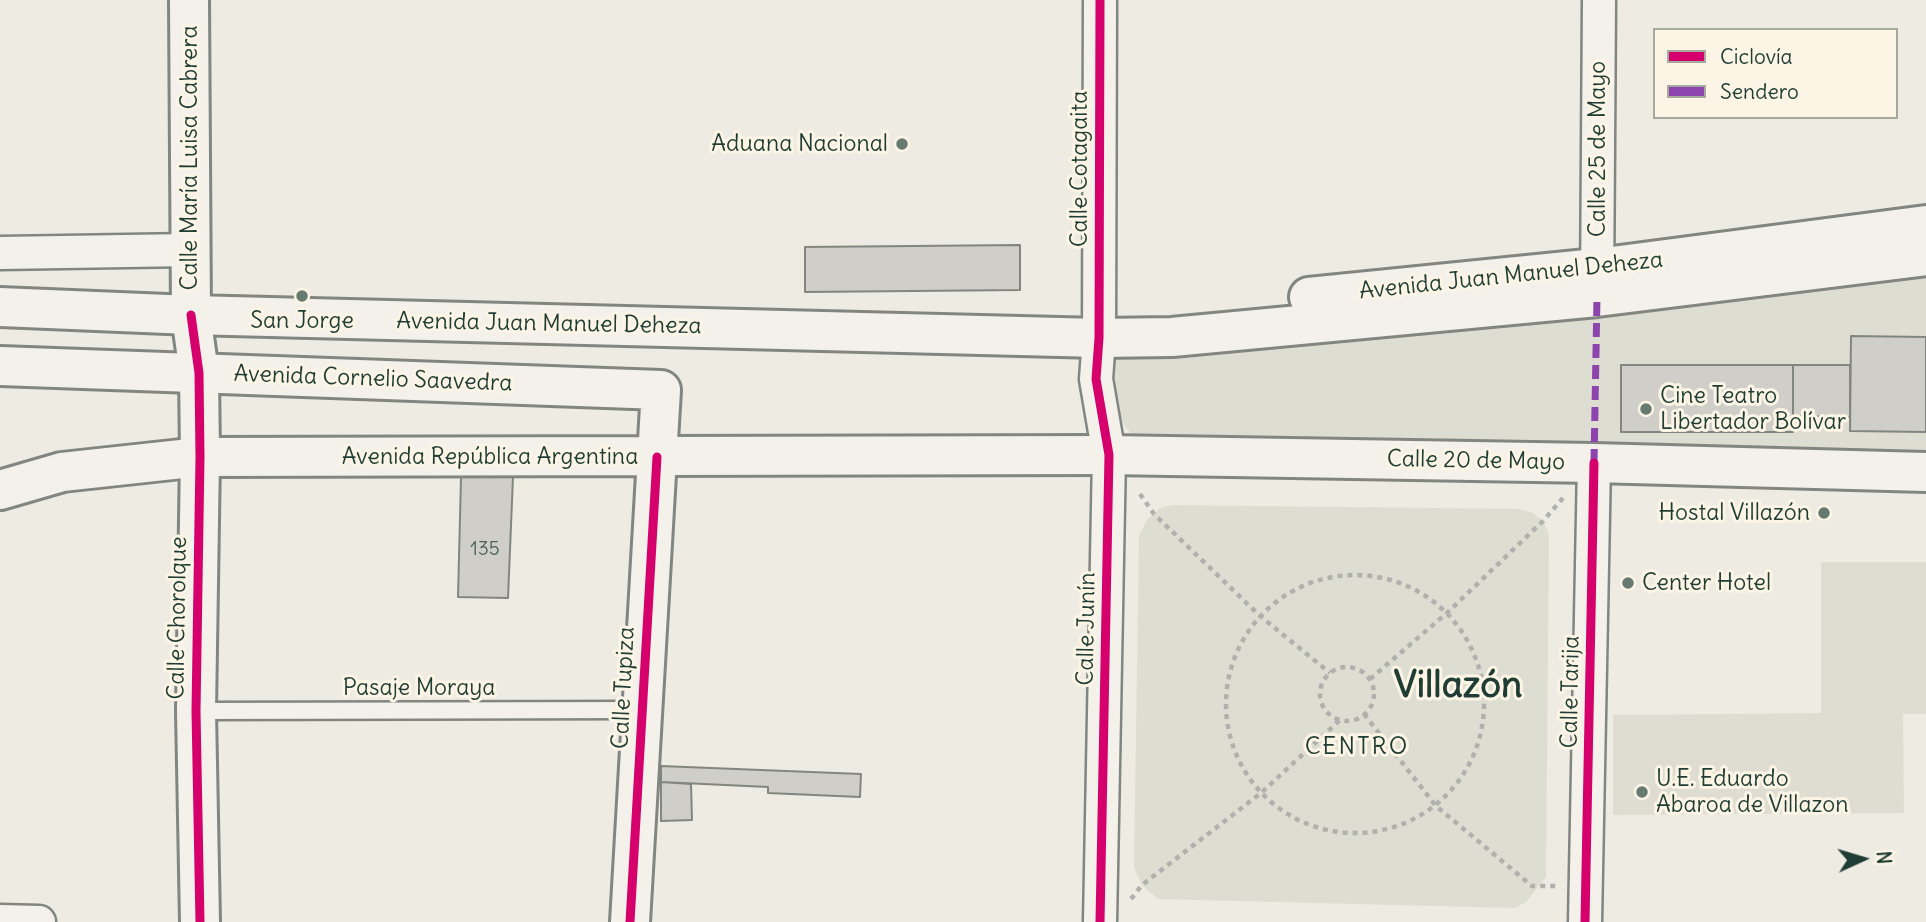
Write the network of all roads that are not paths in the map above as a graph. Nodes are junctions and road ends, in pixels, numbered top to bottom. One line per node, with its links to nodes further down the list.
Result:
1 (189, 0): 5 (main road, Calle María Luisa Cabrera)
2 (1100, 0): 11 (street, Calle Cotagaita)
3 (1599, 0): 8 (street, Calle 25 de Mayo)
4 (1926, 225): 8 (main road, Avenida Juan Manuel Deheza)
5 (190, 250): 6 (street); 10 (main road, Calle María Luisa Cabrera)
6 (0, 253)
7 (1926, 256): 8 (main road, Avenida Juan Manuel Deheza)
8 (1597, 282): 11 (main road, Avenida Juan Manuel Deheza)
9 (0, 307): 10 (main road, Avenida Juan Manuel Deheza)
10 (191, 315): 11 (main road, Avenida Juan Manuel Deheza); 13 (main road, Calle Chorolque)
11 (1099, 338): 15 (street, Calle Junín)
12 (0, 366): 13 (main road, Avenida Cornelio Saavedra)
13 (199, 373): 14 (main road, Avenida Cornelio Saavedra); 16 (main road, Calle Chorolque)
14 (661, 390): 17 (main road, Calle Tupiza)
15 (1109, 455): 17 (main road, Avenida República Argentina); 18 (main road, Calle 20 de Mayo); 27 (street, Calle Junín)
16 (200, 457): 17 (main road, Avenida República Argentina); 20 (main road, Avenida República Argentina); 22 (main road, Calle Chorolque)
17 (657, 457): 21 (main road, Calle Tupiza)
18 (1594, 463): 19 (main road, Calle 20 de Mayo); 28 (street, Calle Tarija)
19 (1926, 472)
20 (0, 490)
21 (642, 710): 22 (lane, Pasaje Moraya); 26 (main road, Calle Tupiza)
22 (196, 711): 25 (main road, Calle Chorolque)
23 (0, 921): 24 (street)
24 (39, 922)
25 (200, 922)
26 (630, 922)
27 (1100, 922)
28 (1585, 922)

